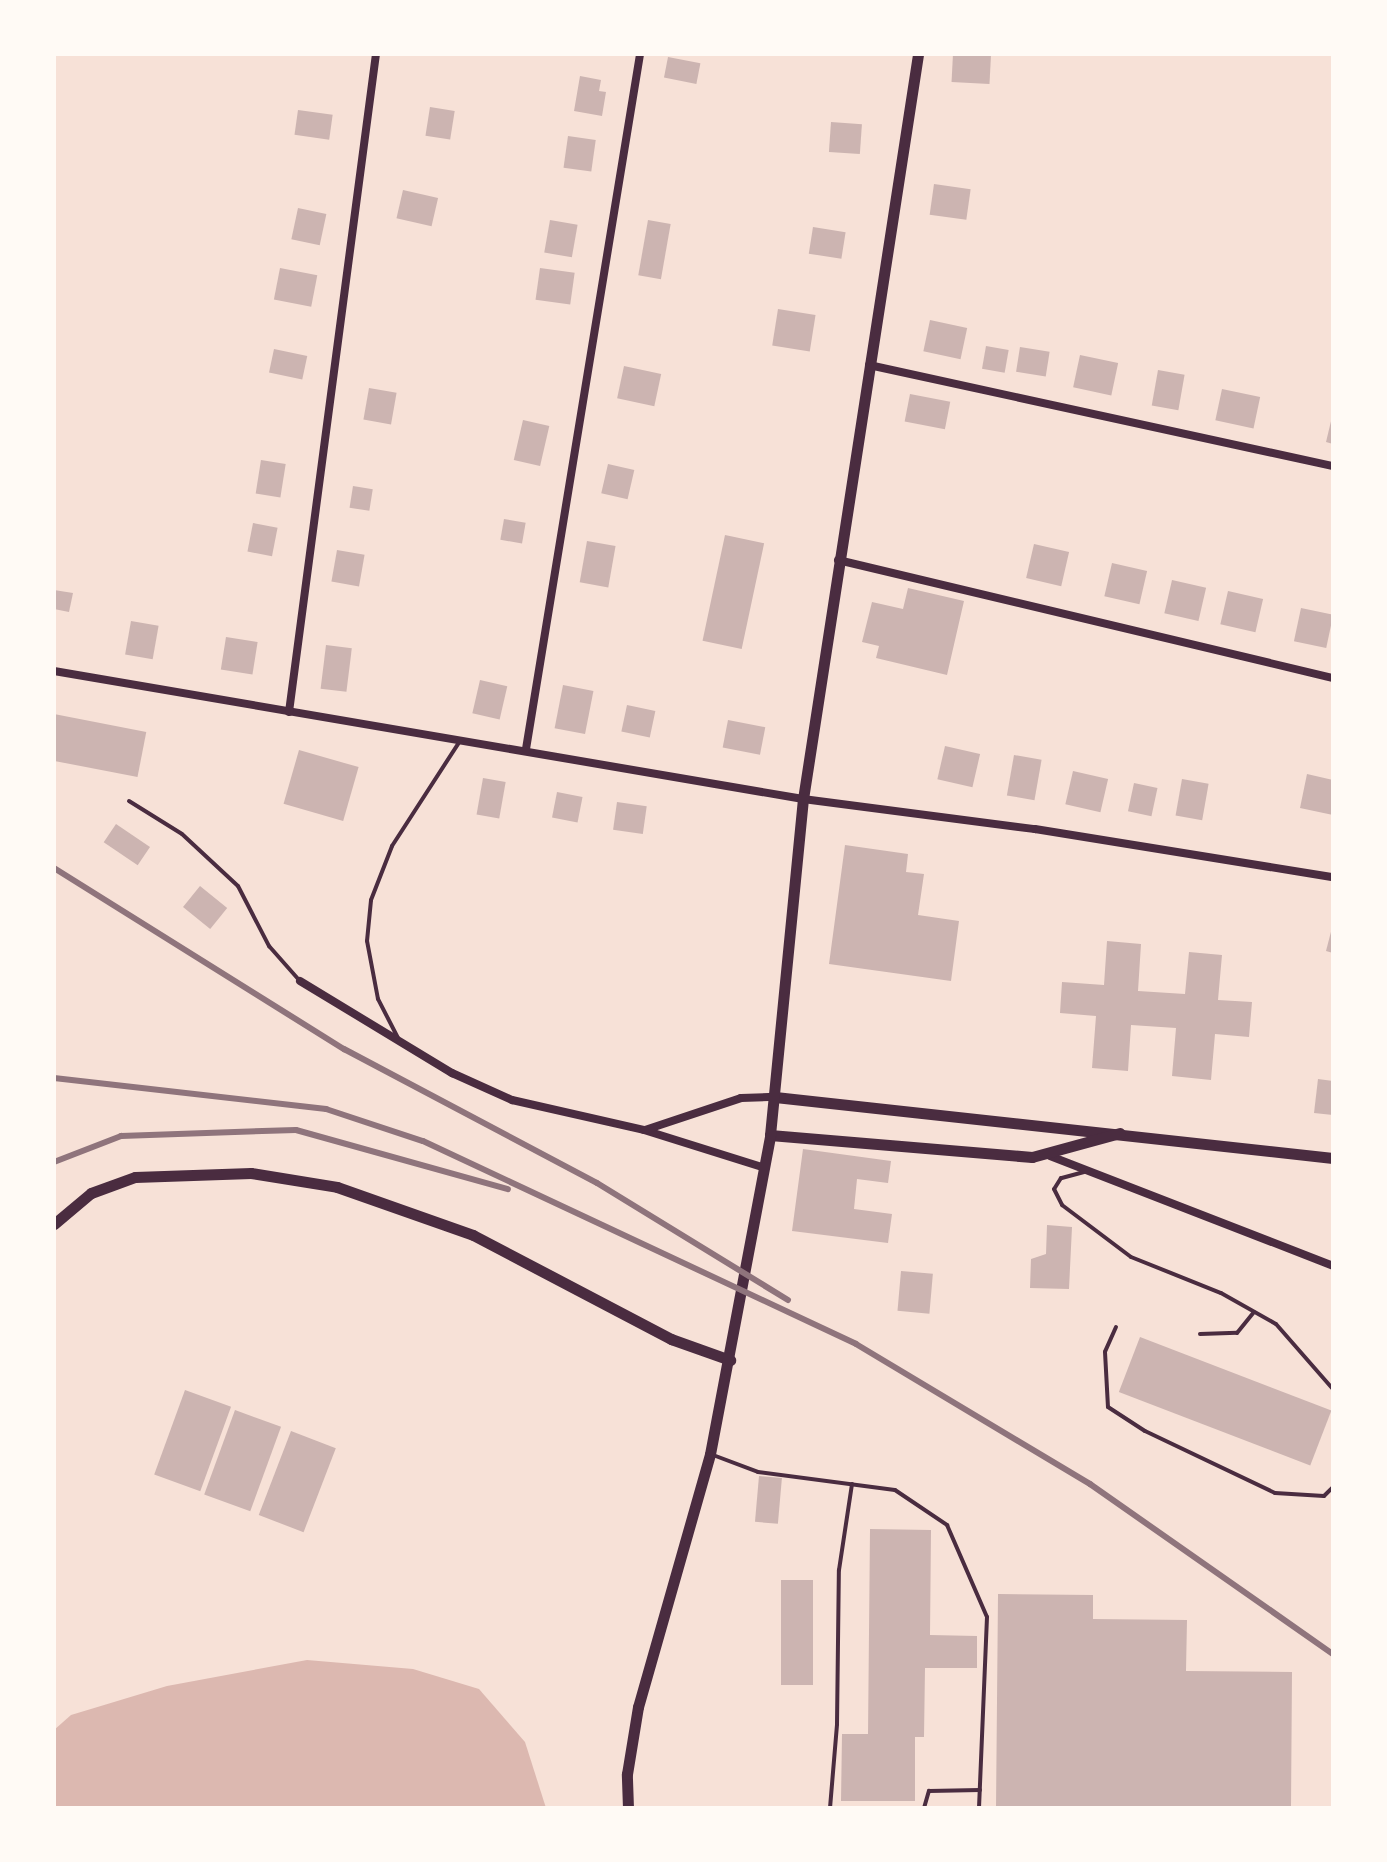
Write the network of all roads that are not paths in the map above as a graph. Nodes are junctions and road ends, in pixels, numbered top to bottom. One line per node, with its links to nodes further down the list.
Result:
1 (376, 54): 9 (street)
2 (640, 54): 11 (street)
3 (918, 54): 4 (street)
4 (869, 365): 5 (street); 6 (street)
5 (1333, 466)
6 (838, 560): 8 (street); 12 (street)
7 (54, 671): 9 (street)
8 (1333, 678)
9 (289, 712): 10 (street)
10 (461, 739): 11 (street); 16 (lane)
11 (526, 749): 12 (street)
12 (803, 799): 14 (street); 17 (street)
13 (129, 801): 15 (lane)
14 (1333, 877)
15 (300, 981): 16 (street)
16 (400, 1043): 18 (street)
17 (775, 1097): 18 (street); 19 (street); 20 (street)
18 (644, 1130): 23 (street)
19 (1124, 1132): 21 (street); 22 (street)
20 (770, 1135): 21 (street); 23 (street)
21 (1050, 1156): 24 (street)
22 (1333, 1158)
23 (765, 1168): 30 (street)
24 (1086, 1171): 26 (street); 27 (lane)
25 (54, 1224): 30 (street)
26 (1333, 1266)
27 (1254, 1312): 29 (lane); 31 (lane)
28 (1116, 1327): 34 (lane)
29 (1200, 1334)
30 (730, 1360): 32 (street)
31 (1333, 1389)
32 (710, 1454): 33 (lane); 36 (street)
33 (852, 1484): 35 (lane); 37 (lane)
34 (1333, 1487)
35 (980, 1790): 38 (lane); 39 (lane)
36 (628, 1808)
37 (830, 1808)
38 (924, 1808)
39 (979, 1808)

